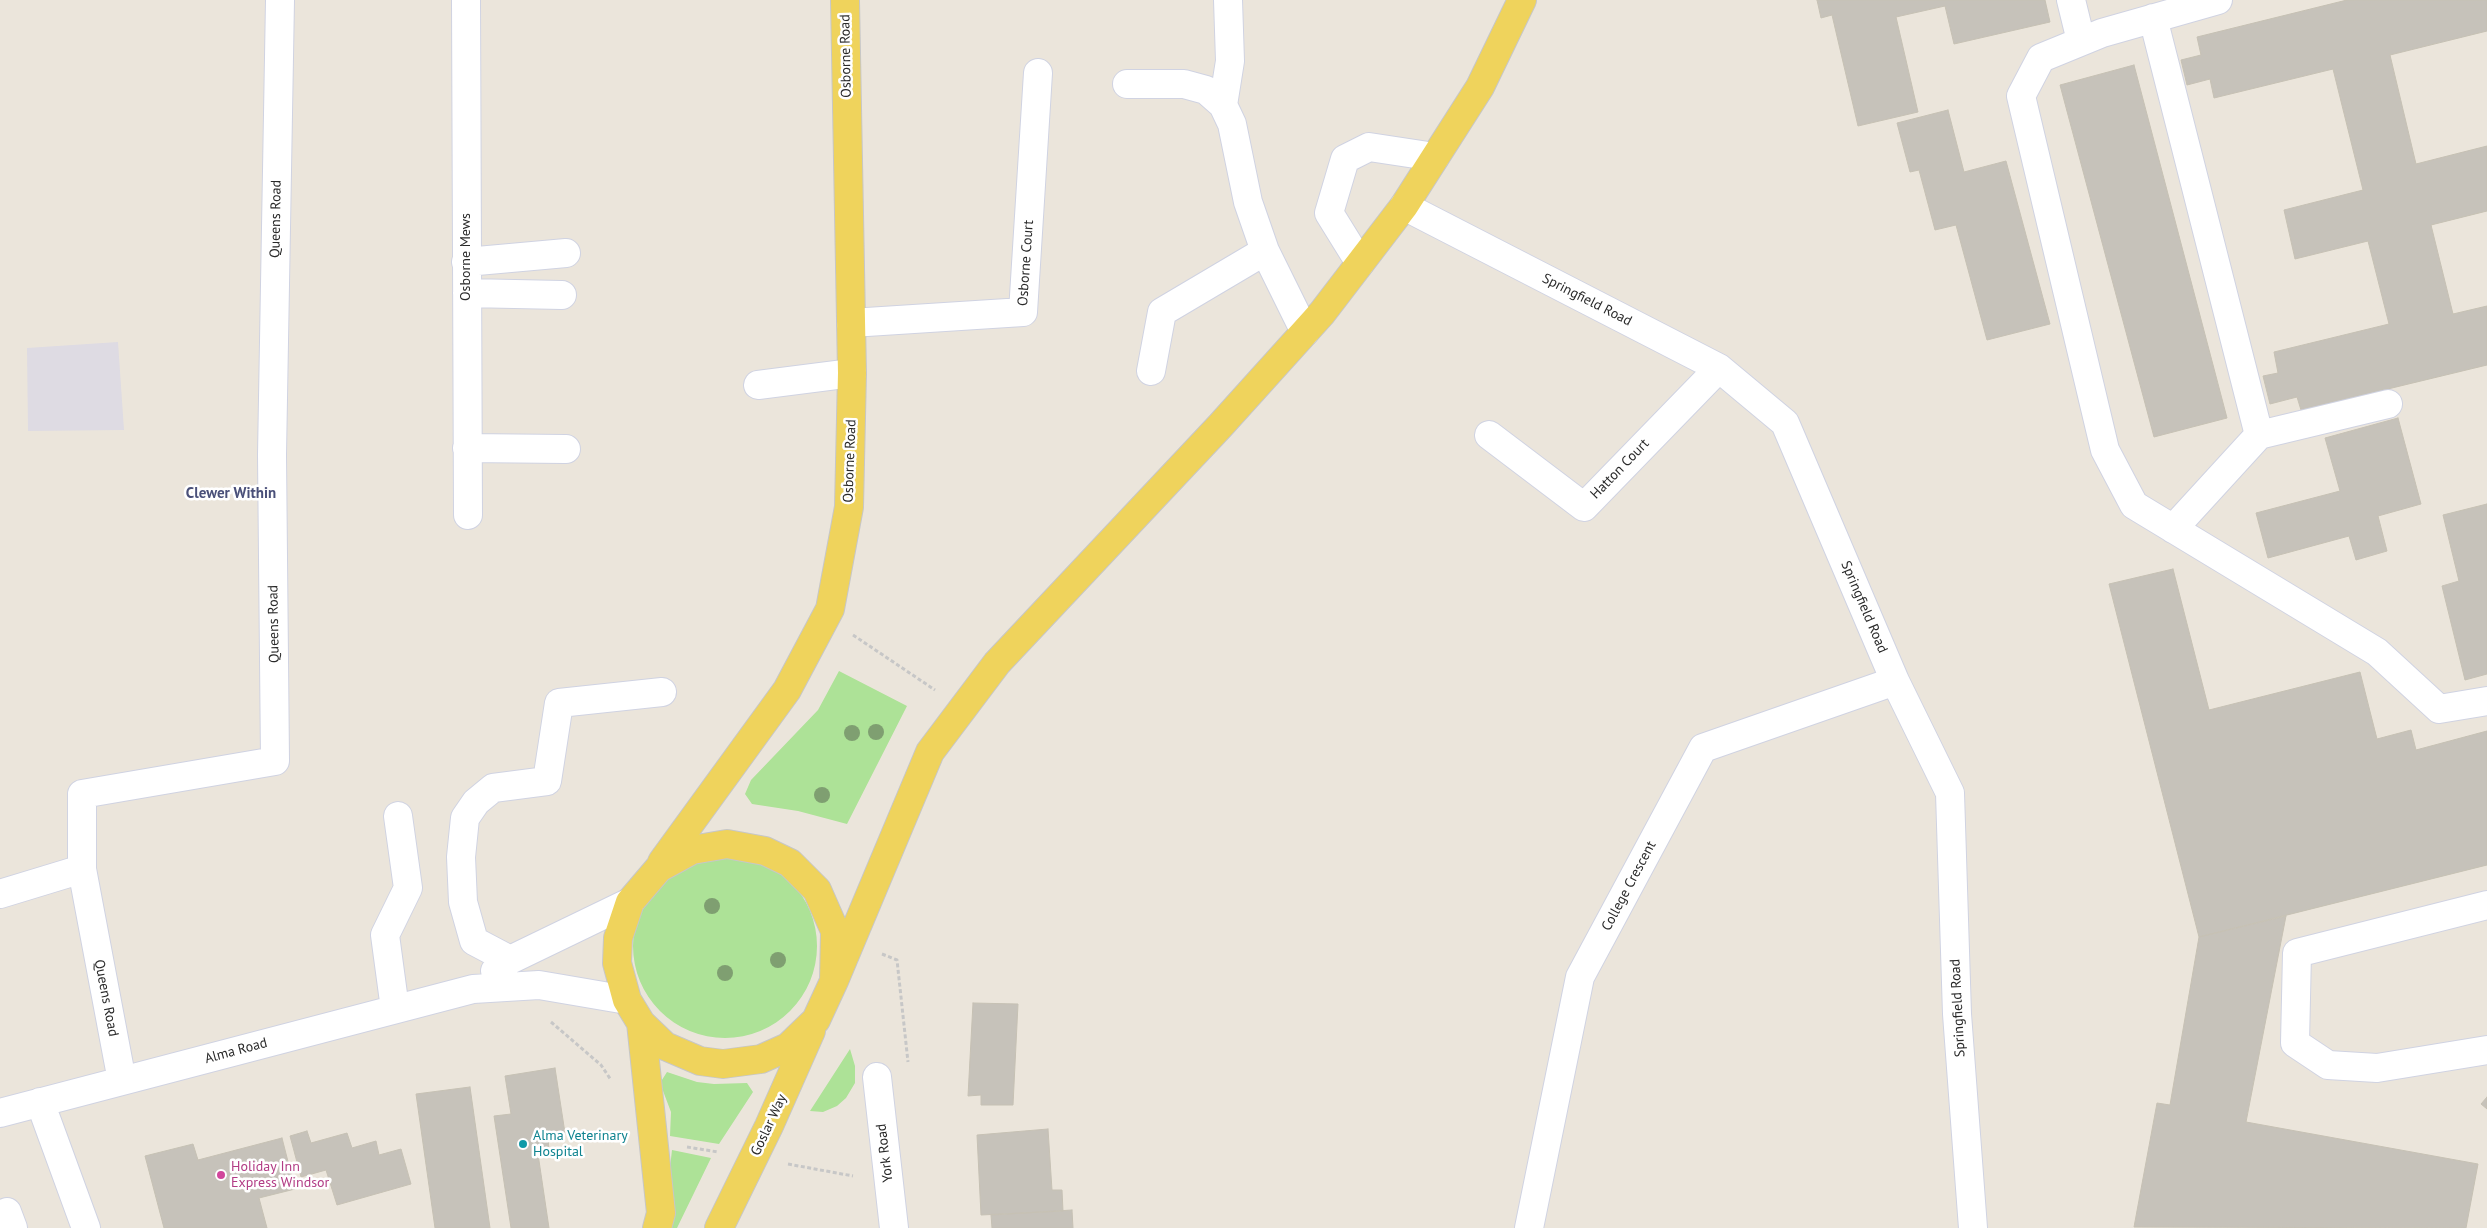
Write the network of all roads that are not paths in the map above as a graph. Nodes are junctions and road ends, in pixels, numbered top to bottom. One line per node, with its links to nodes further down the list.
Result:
1 (280, 0): 39 (street, Queens Road)
2 (466, 0): 17 (street, Osborne Mews)
3 (845, 0): 21 (main road, Osborne Road)
4 (1228, 0): 12 (street)
5 (1522, 0): 13 (main road, Goslar Way)
6 (2071, 0): 9 (street)
7 (2218, 0): 8 (street)
8 (2153, 18): 9 (street); 29 (street)
9 (2082, 42): 33 (street)
10 (1038, 73): 21 (street, Osborne Court)
11 (1127, 84): 12 (street)
12 (1223, 105): 15 (street)
13 (1435, 157): 14 (main road, Goslar Way); 18 (street)
14 (1404, 206): 18 (main road, Goslar Way); 23 (street, Springfield Road)
15 (1265, 251): 22 (street); 24 (street)
16 (566, 253): 17 (street)
17 (466, 262): 19 (street, Osborne Mews)
18 (1360, 263): 22 (main road, Goslar Way)
19 (467, 293): 20 (street); 30 (street, Osborne Mews)
20 (562, 295)
21 (851, 323): 25 (main road, Osborne Road)
22 (1305, 332): 44 (main road, Goslar Way)
23 (1719, 368): 28 (street, Hatton Court); 34 (street, Springfield Road)
24 (1151, 371)
25 (852, 372): 26 (street); 38 (main road, Osborne Road)
26 (758, 386)
27 (2388, 404): 29 (street)
28 (1489, 435)
29 (2259, 435): 33 (street)
30 (467, 448): 31 (street); 32 (street, Osborne Mews)
31 (566, 449)
32 (468, 515)
33 (2173, 529): 36 (street)
34 (1895, 681): 58 (street, College Crescent); 59 (street, Springfield Road)
35 (662, 692): 43 (street)
36 (2487, 701)
37 (398, 816): 46 (street)
38 (659, 868): 41 (main road, Osborne Road); 44 (main road)
39 (82, 869): 40 (street); 51 (street, Queens Road)
40 (0, 894)
41 (630, 902): 43 (street, Alma Road); 47 (main road)
42 (2487, 905): 49 (street)
43 (510, 960): 45 (street, Alma Road)
44 (834, 981): 48 (main road, Goslar Way)
45 (473, 989): 46 (street, Alma Road); 47 (street, Alma Road)
46 (395, 1009): 51 (street, Alma Road)
47 (634, 1012): 48 (main road); 55 (main road)
48 (816, 1020): 56 (main road, Goslar Way)
49 (2487, 1050)
50 (877, 1077): 57 (street, York Road)
51 (122, 1081): 52 (street, Alma Road)
52 (40, 1102): 53 (street, Alma Road); 54 (street)
53 (0, 1113)
54 (86, 1228)
55 (656, 1228)
56 (719, 1228)
57 (894, 1228)
58 (1529, 1228)
59 (1973, 1228)

